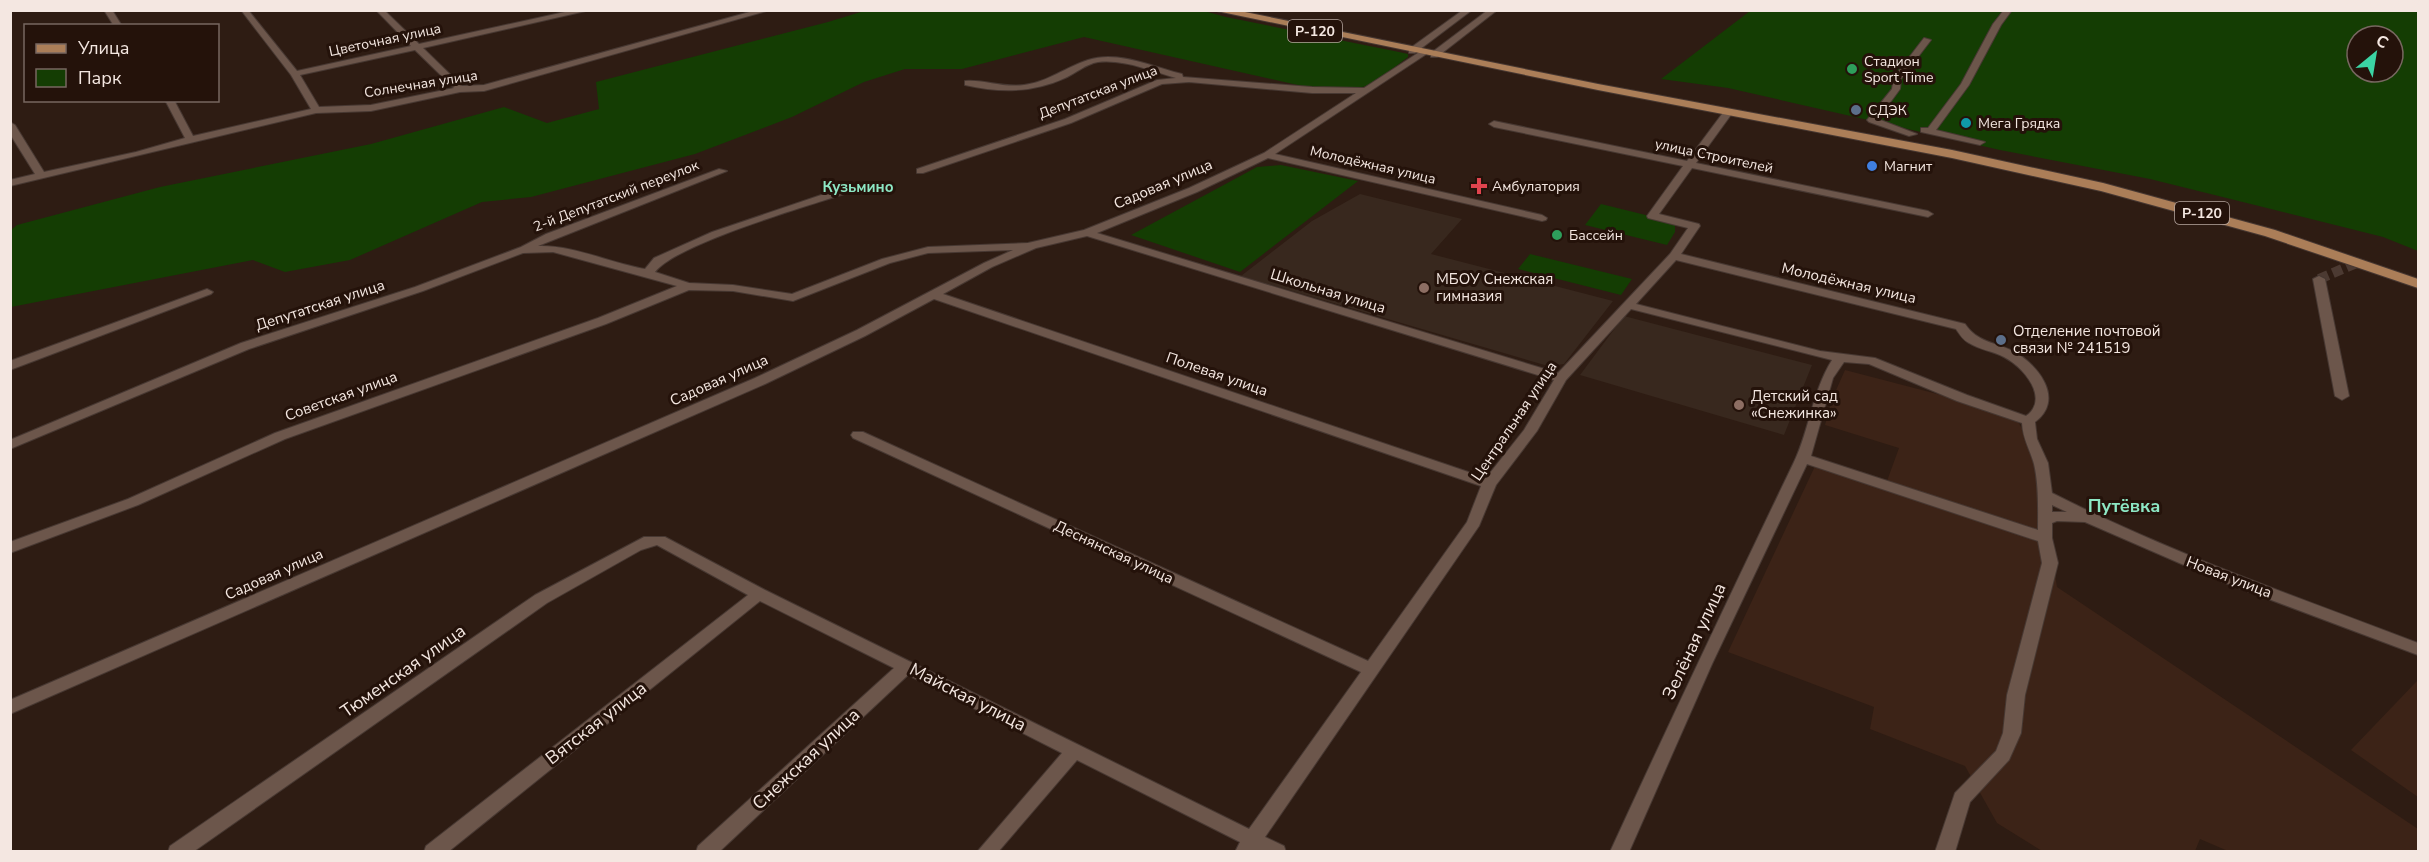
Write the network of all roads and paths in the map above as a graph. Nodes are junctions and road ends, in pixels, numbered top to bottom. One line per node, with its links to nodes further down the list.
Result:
1 (108, 10): 13 (street)
2 (244, 10): 18 (street)
3 (379, 10): 15 (street)
4 (587, 10): 15 (street, Цветочная улица)
5 (766, 10): 21 (street, Солнечная улица)
6 (1217, 10): 16 (main road, Р-120)
7 (1450, 10): 12 (street)
8 (1487, 10): 11 (street)
9 (1500, 10): 11 (street)
10 (2009, 10): 28 (street)
11 (1492, 11): 17 (street, Садовая улица)
12 (1467, 12): 16 (street)
13 (117, 24)
14 (1927, 40): 30 (street)
15 (417, 46): 18 (street, Цветочная улица); 21 (street)
16 (1412, 51): 17 (main road, Р-120)
17 (1429, 54): 22 (street, Садовая улица); 25 (main road, Р-120)
18 (295, 74): 24 (street)
19 (1189, 79): 20 (street); 22 (street, Депутатская улица); 35 (street, Депутатская улица)
20 (968, 82)
21 (460, 89): 24 (street, Солнечная улица)
22 (1365, 91): 32 (street, Садовая улица)
23 (170, 102): 29 (street)
24 (316, 110): 29 (street, Солнечная улица)
25 (1728, 112): 30 (main road, Р-120); 33 (street, Центральная улица)
26 (1494, 124): 33 (street, улица Строителей)
27 (10, 125): 36 (street)
28 (1930, 132): 30 (street); 31 (street)
29 (190, 139): 36 (street, Солнечная улица)
30 (1909, 140): 47 (main road, Р-120)
31 (1980, 142)
32 (1267, 155): 40 (street, Молодёжная улица); 41 (street, Садовая улица)
33 (1689, 165): 39 (street, улица Строителей); 44 (street, Центральная улица)
34 (722, 171): 43 (street, 2-й Депутатский переулок)
35 (920, 171)
36 (41, 176): 37 (street, Солнечная улица)
37 (10, 183)
38 (840, 192): 45 (street)
39 (1928, 214)
40 (1542, 218)
41 (1087, 233): 42 (street, Садовая улица); 54 (street, Школьная улица)
42 (1033, 245): 48 (street, Депутатская улица); 50 (street, Садовая улица)
43 (522, 250): 45 (street, Депутатская улица); 58 (street, Депутатская улица)
44 (1674, 256): 51 (street, Центральная улица); 56 (street, Молодёжная улица)
45 (648, 273): 48 (street, Депутатская улица)
46 (2319, 279): 55 (street)
47 (2418, 284)
48 (688, 286): 66 (street, Советская улица)
49 (207, 292): 53 (street)
50 (935, 295): 60 (street, Полевая улица); 71 (street, Садовая улица)
51 (1628, 304): 52 (street); 54 (street, Центральная улица)
52 (1839, 359): 56 (street); 59 (street, Зелёная улица)
53 (10, 366)
54 (1561, 378): 60 (street, Центральная улица)
55 (2342, 396)
56 (2028, 420): 61 (street)
57 (858, 435): 70 (street, Деснянская улица)
58 (10, 445)
59 (1804, 453): 64 (street); 79 (street, Зелёная улица)
60 (1489, 484): 70 (street, Центральная улица)
61 (2045, 495): 62 (street, Новая улица); 63 (street)
62 (2092, 520): 63 (street); 68 (street, Новая улица)
63 (2045, 521): 64 (street)
64 (2045, 538): 80 (street)
65 (660, 540): 67 (street, Майская улица); 74 (street, Тюменская улица)
66 (10, 548)
67 (759, 594): 69 (street, Майская улица); 75 (street, Вятская улица)
68 (2418, 649)
69 (907, 666): 72 (street, Майская улица); 76 (street, Снежская улица)
70 (1370, 669): 73 (street, Центральная улица)
71 (10, 708)
72 (1074, 751): 73 (street, Майская улица); 77 (street)
73 (1248, 845): 78 (street, Майская улица)
74 (177, 852)
75 (433, 852)
76 (705, 852)
77 (986, 852)
78 (1277, 852)
79 (1620, 852)
80 (1945, 852)

